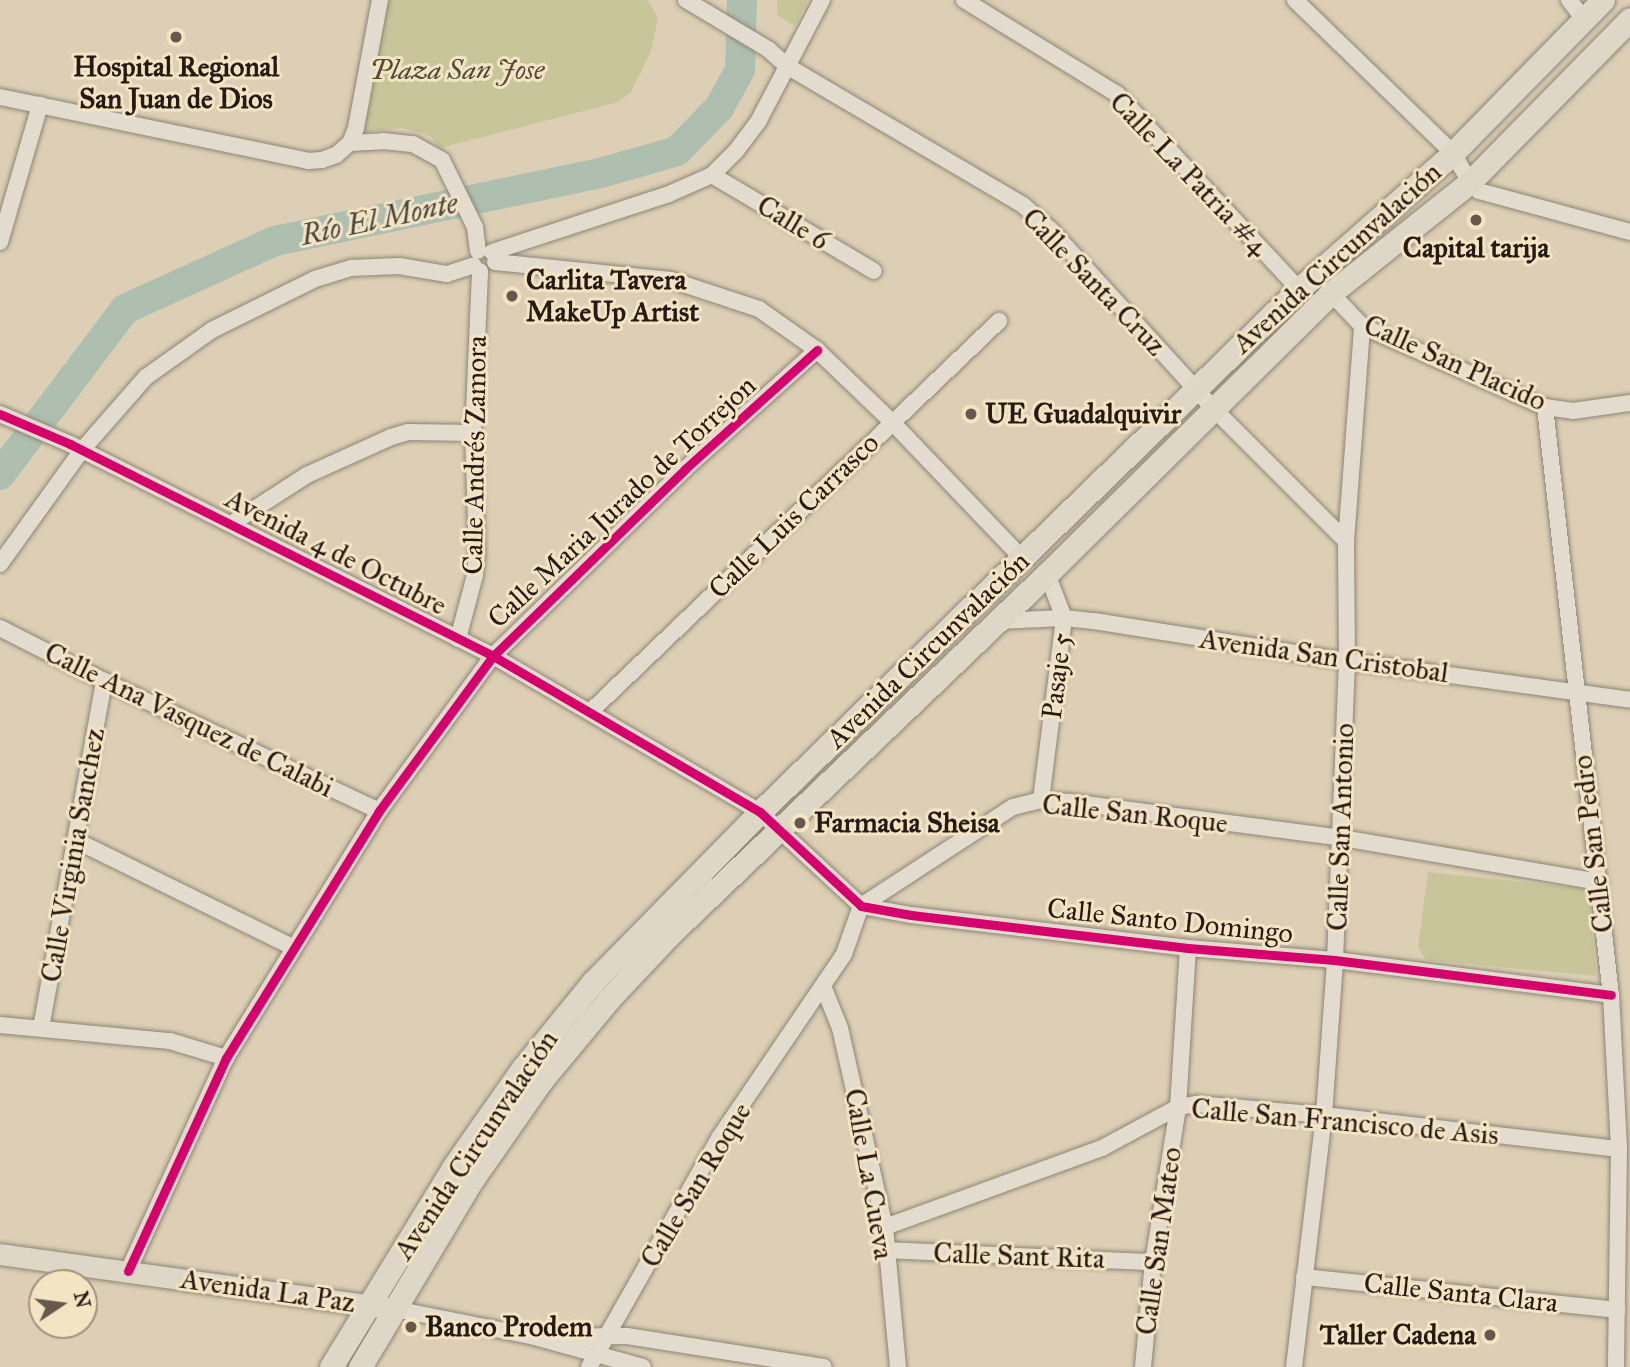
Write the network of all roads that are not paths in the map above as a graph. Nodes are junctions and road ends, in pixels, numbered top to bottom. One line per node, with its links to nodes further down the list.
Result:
1 (380, 0): 13 (street)
2 (687, 0): 10 (street, Calle Santa Cruz)
3 (822, 0): 10 (street)
4 (964, 0): 21 (street, Calle La Patria #4)
5 (1295, 0): 14 (street)
6 (1569, 0): 8 (street)
7 (1602, 1): 8 (highway, Avenida Circunvalación)
8 (1584, 19): 14 (highway, Avenida Circunvalación)
9 (1625, 29): 16 (highway, Avenida Circunvalación)
10 (787, 66): 15 (street); 26 (street, Calle Santa Cruz)
11 (0, 97): 12 (street)
12 (40, 105): 13 (street); 18 (street)
13 (350, 143): 19 (street, Calle Andrés Zamora)
14 (1452, 153): 16 (street); 21 (highway, Avenida Circunvalación)
15 (712, 175): 19 (street); 20 (street, Calle 6)
16 (1470, 182): 17 (street); 22 (highway, Avenida Circunvalación)
17 (1630, 232)
18 (0, 242)
19 (484, 260): 25 (street); 32 (street, Calle Andrés Zamora); 33 (street)
20 (874, 271)
21 (1299, 289): 26 (highway, Avenida Circunvalación)
22 (1331, 293): 24 (street, Calle San Placido); 29 (highway, Avenida Circunvalación)
23 (999, 321): 31 (street, Calle Luis Carrasco)
24 (1362, 327): 28 (street, Calle San Placido); 35 (street, Calle San Antonio)
25 (817, 350): 31 (street); 43 (street, Calle Maria Jurado de Torrejon)
26 (1196, 389): 29 (street, Calle Santa Cruz); 36 (highway, Avenida Circunvalación)
27 (1630, 402): 28 (street, Calle San Placido)
28 (1545, 407): 46 (street, Calle San Pedro)
29 (1213, 408): 35 (street, Calle Santa Cruz); 38 (highway, Avenida Circunvalación)
30 (0, 414): 33 (street, Avenida 4 de Octubre)
31 (892, 422): 36 (street); 48 (street, Calle Luis Carrasco)
32 (473, 433): 34 (street); 42 (street, Calle Andrés Zamora)
33 (76, 447): 34 (street, Avenida 4 de Octubre); 37 (street)
34 (231, 524): 42 (street, Avenida 4 de Octubre)
35 (1346, 541): 44 (street, Calle San Antonio)
36 (1022, 558): 51 (highway, Avenida Circunvalación)
37 (0, 564)
38 (1047, 574): 39 (street); 40 (highway, Avenida Circunvalación)
39 (1064, 618): 40 (street, Pasaje 5); 44 (street, Avenida San Cristobal); 49 (street, Pasaje 5)
40 (997, 621): 52 (highway, Avenida Circunvalación)
41 (0, 628): 45 (street, Calle Ana Vasquez de Calabi)
42 (458, 639): 43 (street, Avenida 4 de Octubre)
43 (493, 656): 48 (street, Avenida 4 de Octubre); 50 (street, Calle Maria Jurado de Torrejon)
44 (1347, 661): 46 (street, Avenida San Cristobal); 53 (street, Calle San Antonio)
45 (104, 681): 50 (street, Calle Ana Vasquez de Calabi); 54 (street, Calle Virginia Sanchez)
46 (1575, 690): 47 (street, Avenida San Cristobal); 55 (street, Calle San Pedro)
47 (1630, 700)
48 (590, 712): 51 (street, Avenida 4 de Octubre)
49 (1041, 800): 53 (street, Calle San Roque); 56 (street, Calle San Roque)
50 (379, 811): 57 (street, Calle Maria Jurado de Torrejon)
51 (760, 812): 52 (street); 75 (highway, Avenida Circunvalación)
52 (779, 828): 56 (street); 76 (highway, Avenida Circunvalación)
53 (1342, 838): 55 (street, Calle San Roque); 59 (street, Calle San Antonio)
54 (75, 840): 57 (street); 63 (street, Calle Virginia Sanchez)
55 (1599, 882): 61 (street, Calle San Pedro)
56 (861, 906): 58 (street, Calle Santo Domingo); 60 (street, Calle San Roque)
57 (292, 947): 64 (street, Calle Maria Jurado de Torrejon)
58 (1188, 948): 59 (street, Calle Santo Domingo); 65 (street, Calle San Mateo)
59 (1335, 960): 61 (street, Calle Santo Domingo); 66 (street, Calle San Antonio)
60 (823, 986): 69 (street, Calle La Cueva); 78 (street, Calle San Roque)
61 (1611, 995): 67 (street, Calle San Pedro)
62 (0, 1025): 63 (street)
63 (41, 1028): 64 (street)
64 (226, 1058): 73 (street, Calle Maria Jurado de Torrejon)
65 (1178, 1107): 66 (street, Calle San Francisco de Asis); 69 (street, Calle San Francisco de Asis); 72 (street, Calle San Mateo)
66 (1324, 1115): 68 (street, Calle San Francisco de Asis); 74 (street, Calle San Antonio)
67 (1624, 1128): 68 (street, Calle San Pedro)
68 (1619, 1149): 77 (street, Calle San Pedro)
69 (885, 1227): 70 (street, Calle La Cueva)
70 (885, 1250): 72 (street, Calle Sant Rita); 85 (street, Calle La Cueva)
71 (0, 1254): 73 (main road, Avenida La Paz)
72 (1153, 1262): 86 (street, Calle San Mateo)
73 (128, 1271): 75 (main road, Avenida La Paz)
74 (1304, 1277): 77 (street, Calle Santa Clara); 87 (street, Calle San Antonio)
75 (369, 1305): 76 (main road, Avenida La Paz); 81 (highway, Avenida Circunvalación)
76 (395, 1309): 79 (street, Avenida La Paz); 82 (highway, Avenida Circunvalación)
77 (1617, 1310): 88 (street, Calle San Pedro)
78 (608, 1336): 79 (street, Avenida La Paz); 80 (street, Calle San Roque); 84 (street, Avenida La Paz)
79 (535, 1337): 80 (street, Avenida La Paz)
80 (592, 1361): 83 (street, Avenida La Paz)
81 (331, 1367)
82 (360, 1367)
83 (643, 1367)
84 (824, 1367)
85 (898, 1367)
86 (1143, 1367)
87 (1294, 1367)
88 (1616, 1367)

